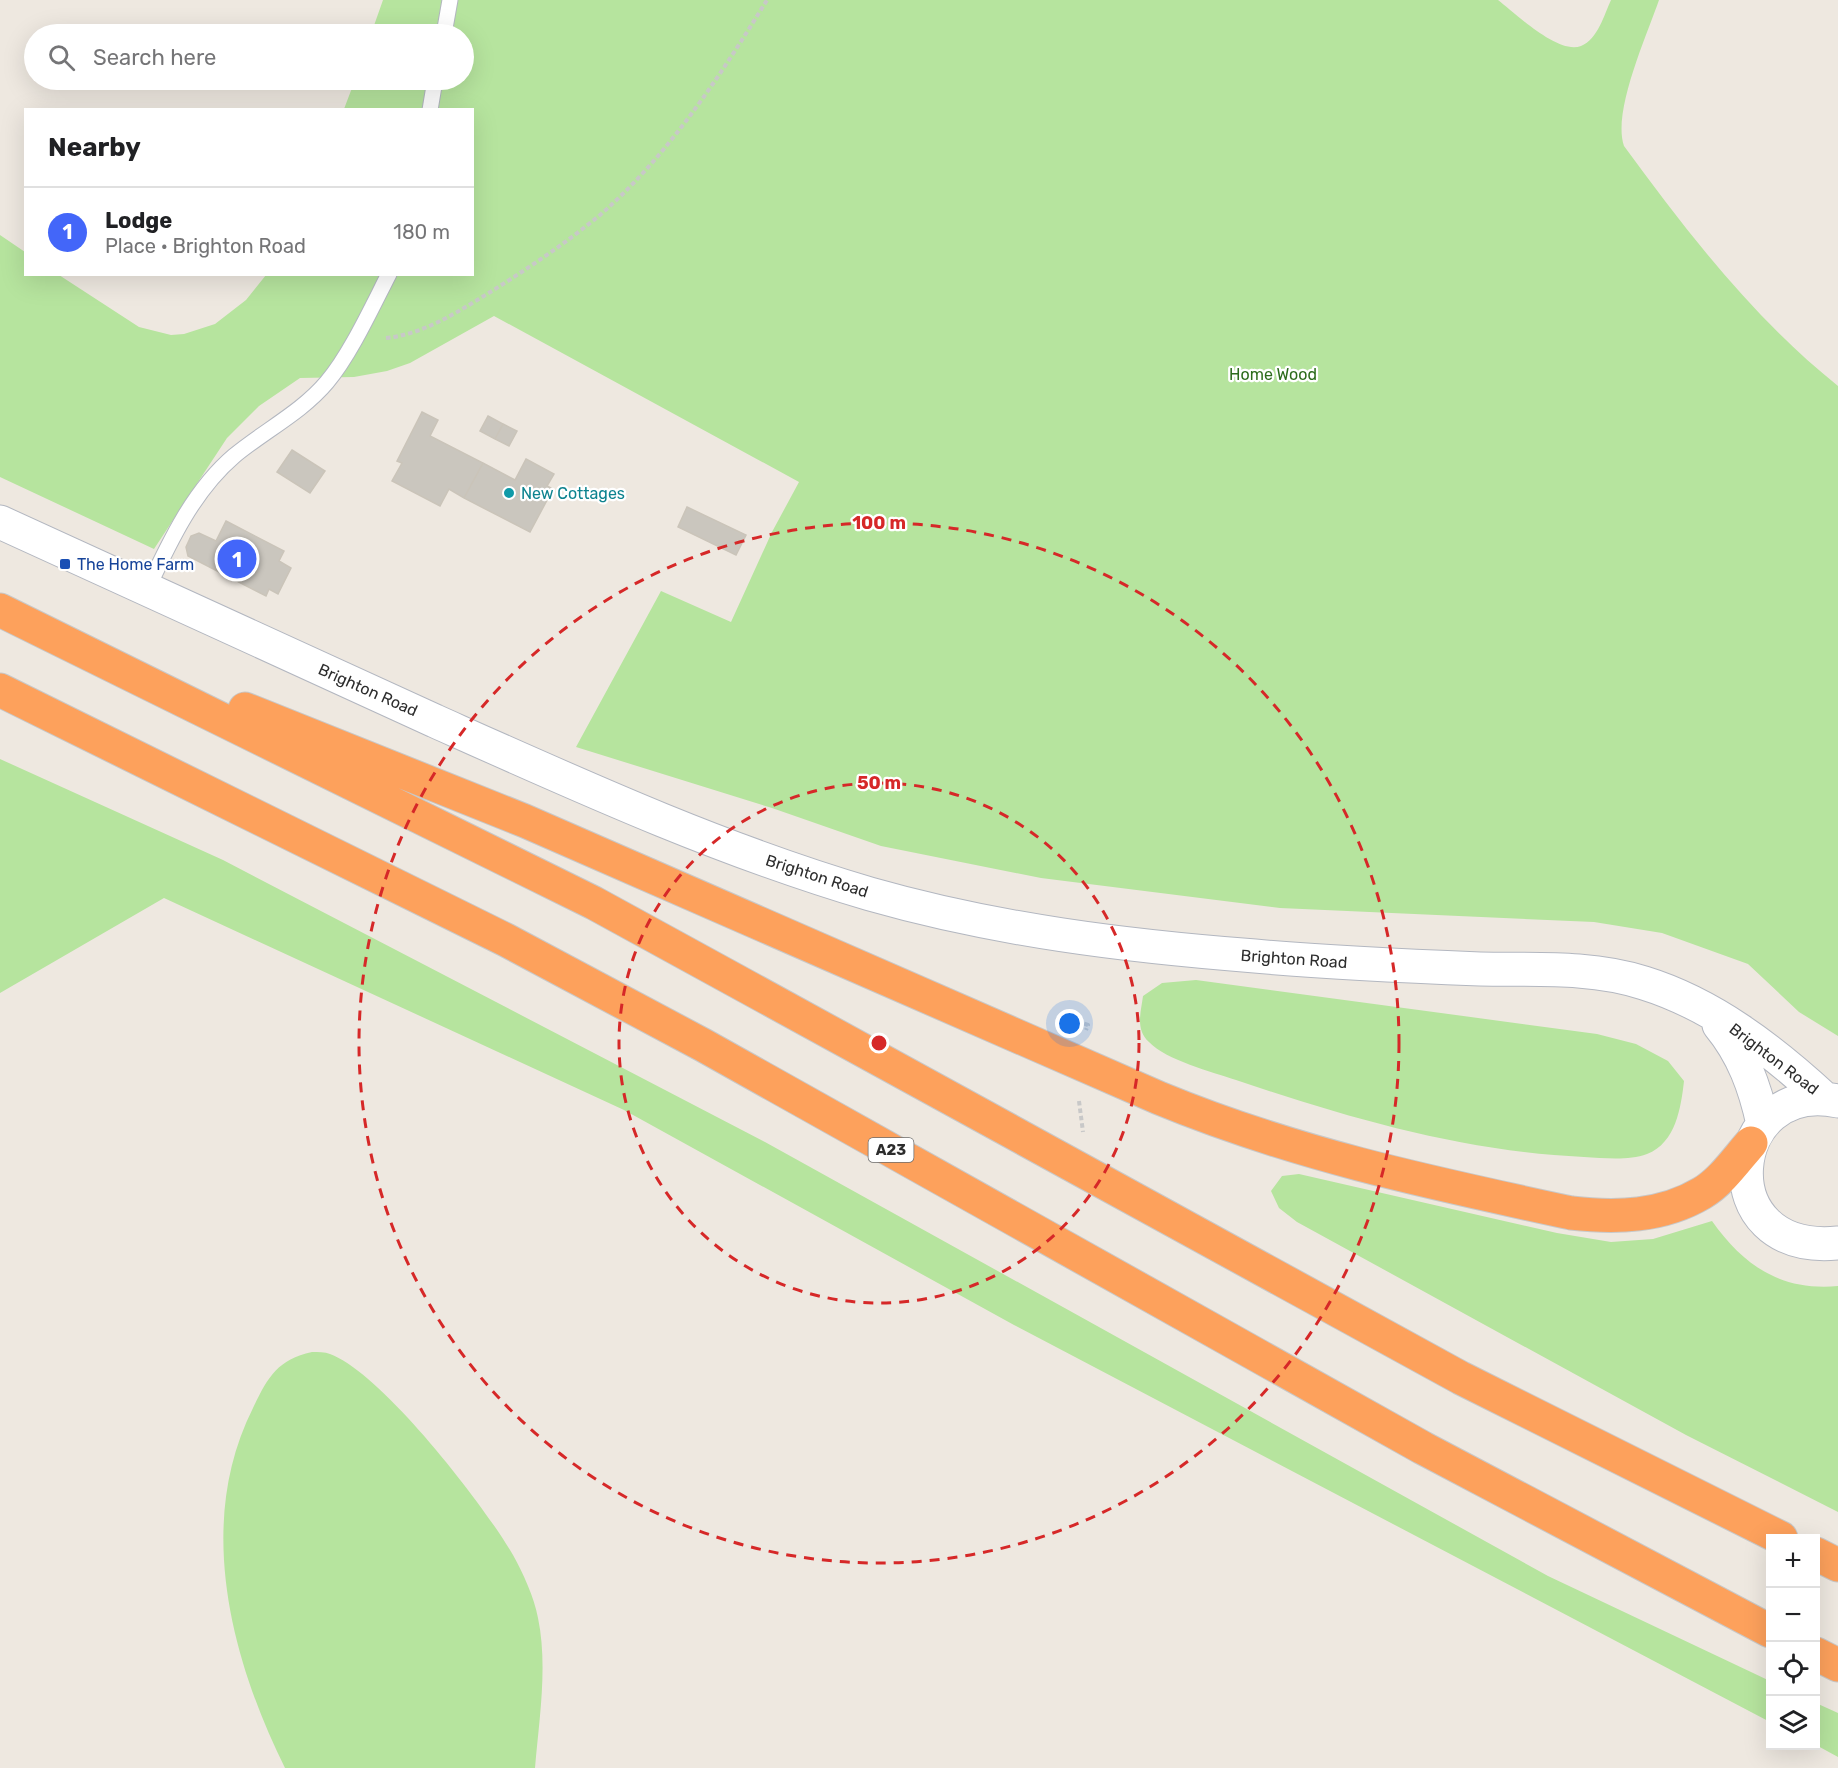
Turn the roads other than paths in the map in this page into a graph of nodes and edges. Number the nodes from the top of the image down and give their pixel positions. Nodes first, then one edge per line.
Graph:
1 (450, 0) edge
2 (446, 24) edge
3 (433, 90) edge
4 (430, 108) edge
5 (388, 276) edge
6 (0, 522) edge
7 (147, 590) junction
8 (3, 612) edge
9 (0, 690) edge
10 (1693, 1002) junction
11 (1831, 1099) edge
12 (1757, 1133) junction
13 (1838, 1243) edge
14 (1771, 1534) edge
15 (1820, 1556) edge
16 (1838, 1565) edge
17 (1766, 1629) edge
18 (1820, 1656) edge
19 (1838, 1665) edge

1 - 2 lane
3 - 4 lane
5 - 7 lane
6 - 7 street, Brighton Road
7 - 10 street, Brighton Road
8 - 12 highway
8 - 14 highway
9 - 17 highway, A23
10 - 11 street, Brighton Road
10 - 12 street, Brighton Road
11 - 12 street
12 - 13 street, Brighton Road
15 - 16 highway
18 - 19 highway

